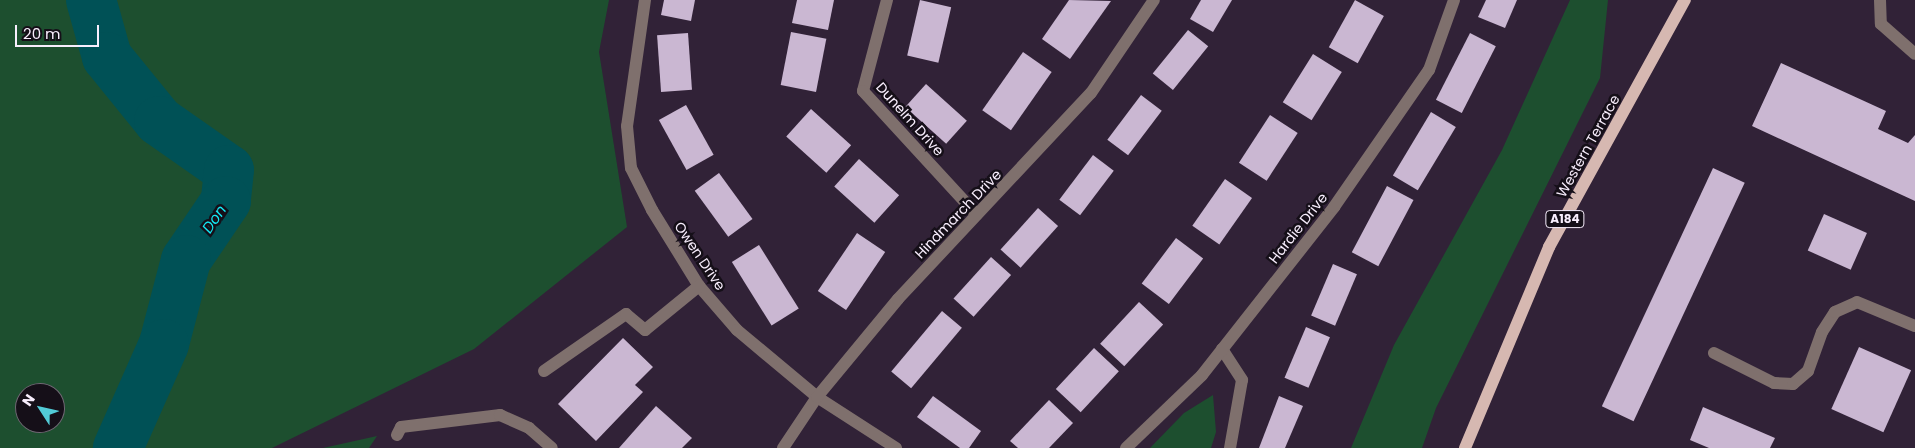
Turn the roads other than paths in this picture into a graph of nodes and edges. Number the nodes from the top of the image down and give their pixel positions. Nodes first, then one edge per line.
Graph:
1 (645, 0) edge
2 (887, 0) edge
3 (1154, 0) edge
4 (1454, 0) edge
5 (1685, 0) edge
6 (1880, 0) edge
7 (1914, 54) edge
8 (977, 215) junction
9 (699, 286) junction
10 (1915, 326) edge
11 (1222, 349) junction
12 (1714, 353) dead end
13 (544, 371) dead end
14 (817, 397) junction
15 (397, 435) dead end
16 (552, 448) edge
17 (784, 448) edge
18 (896, 448) edge
19 (1126, 448) edge
20 (1230, 448) edge
21 (1465, 448) edge

1 - 9 street, Owen Drive
2 - 8 street, Dunelm Drive
3 - 8 street, Hindmarch Drive
4 - 11 street, Hardie Drive
5 - 21 main road, Western Terrace / A184
6 - 7 street
8 - 14 street, Hindmarch Drive
9 - 13 street
9 - 14 street, Owen Drive
10 - 12 street
11 - 19 street, Hardie Drive
11 - 20 street
14 - 17 street, Hindmarch Drive
14 - 18 street, Owen Drive
15 - 16 street

